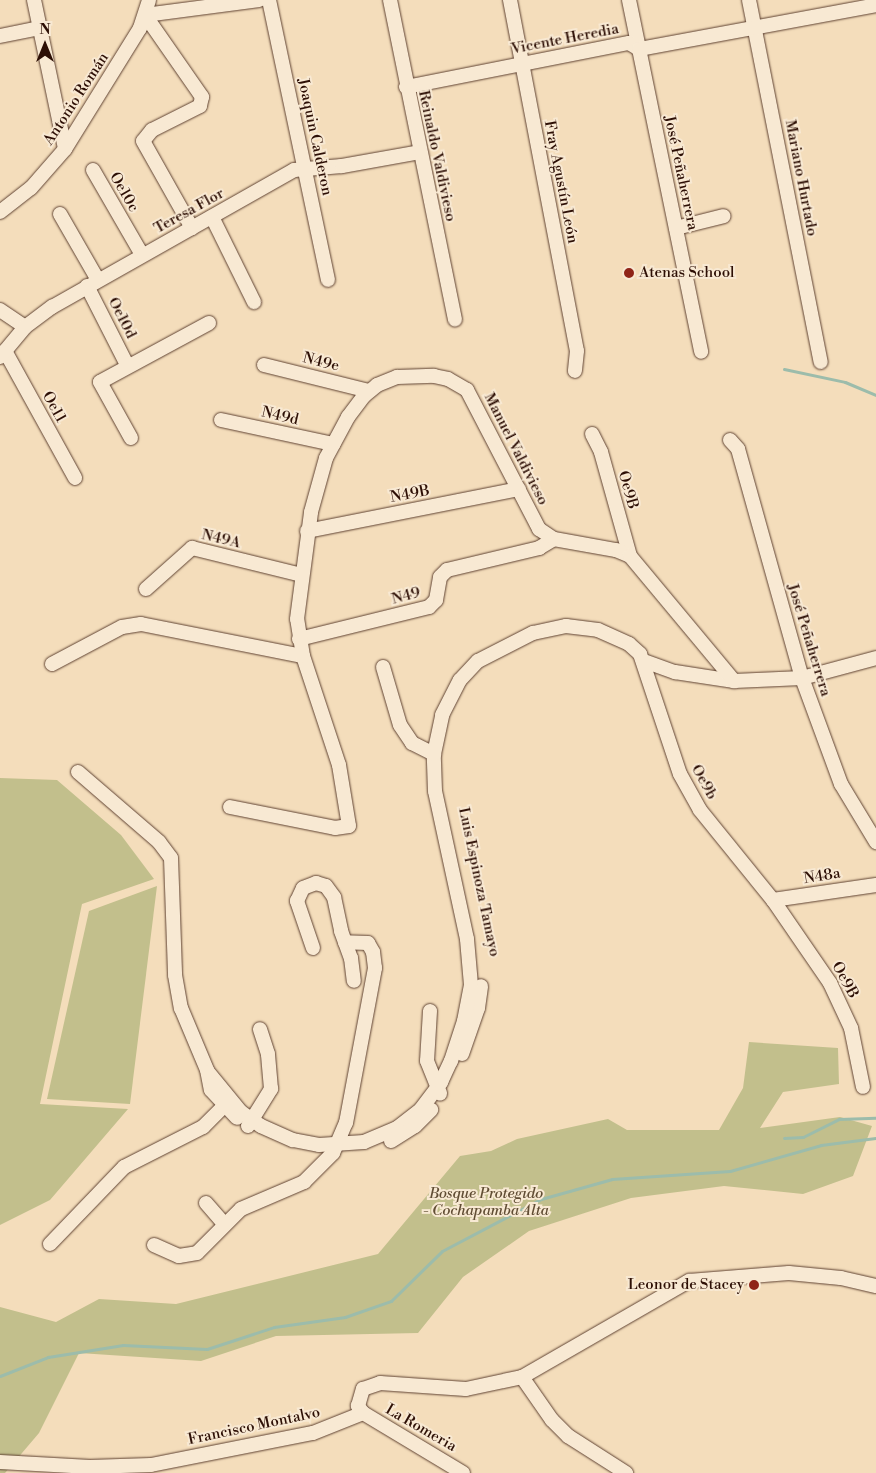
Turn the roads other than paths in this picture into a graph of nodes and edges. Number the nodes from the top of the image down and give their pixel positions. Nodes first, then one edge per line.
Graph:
1 (34, 0) edge
2 (149, 0) edge
3 (259, 0) edge
4 (269, 0) edge
5 (390, 0) edge
6 (510, 0) edge
7 (629, 0) edge
8 (749, 0) edge
9 (875, 0) edge
10 (876, 5) edge
11 (145, 15) junction
12 (755, 27) junction
13 (40, 28) junction
14 (0, 36) edge
15 (639, 49) junction
16 (522, 64) junction
17 (406, 87) junction
18 (65, 149) junction
19 (420, 152) junction
20 (305, 168) junction
21 (93, 170) dead end
22 (0, 212) edge
23 (60, 214) dead end
24 (212, 216) junction
25 (724, 216) dead end
26 (192, 228) junction
27 (676, 228) junction
28 (142, 255) junction
29 (328, 280) dead end
30 (92, 283) junction
31 (254, 302) dead end
32 (0, 310) edge
33 (455, 319) dead end
34 (209, 323) dead end
35 (24, 327) junction
36 (701, 352) dead end
37 (2, 354) edge
38 (821, 362) dead end
39 (127, 365) junction
40 (264, 365) dead end
41 (576, 370) dead end
42 (369, 391) junction
43 (221, 420) dead end
44 (592, 434) dead end
45 (130, 438) dead end
46 (730, 440) dead end
47 (332, 444) junction
48 (75, 478) dead end
49 (519, 489) junction
50 (307, 531) junction
51 (554, 539) junction
52 (630, 556) junction
53 (302, 575) junction
54 (146, 590) dead end
55 (299, 639) junction
56 (303, 656) junction
57 (484, 658) junction
58 (876, 658) edge
59 (644, 660) junction
60 (52, 664) dead end
61 (383, 668) dead end
62 (802, 678) junction
63 (734, 681) junction
64 (434, 754) junction
65 (78, 772) dead end
66 (230, 806) dead end
67 (876, 842) edge
68 (458, 882) junction
69 (876, 884) edge
70 (773, 900) junction
71 (345, 942) junction
72 (313, 948) dead end
73 (354, 981) dead end
74 (430, 1011) dead end
75 (260, 1029) dead end
76 (863, 1087) dead end
77 (438, 1093) junction
78 (227, 1103) junction
79 (250, 1124) junction
80 (336, 1149) junction
81 (206, 1203) dead end
82 (224, 1224) junction
83 (50, 1244) dead end
84 (154, 1245) dead end
85 (876, 1286) edge
86 (522, 1377) junction
87 (363, 1413) junction
88 (0, 1462) edge
89 (463, 1473) edge
90 (626, 1473) edge

1 - 13 street
2 - 11 street, Antonio Román
3 - 11 street
4 - 20 street, Joaquin Calderon
5 - 17 street, Reinaldo Valdivieso
6 - 16 street, Fray Agustín León
7 - 15 street, José Peñaherrera
8 - 12 street, Mariano Hurtado
9 - 10 street
10 - 12 street, Vicente Heredia
11 - 18 street, Antonio Román
11 - 26 street
12 - 15 street, Vicente Heredia
12 - 38 street, Mariano Hurtado
13 - 14 street
13 - 18 street
15 - 16 street, Vicente Heredia
15 - 27 street, José Peñaherrera
16 - 17 street, Vicente Heredia
16 - 41 street, Fray Agustín León
17 - 19 street, Reinaldo Valdivieso
18 - 22 street, Antonio Román
19 - 20 street, Teresa Flor
19 - 33 street, Reinaldo Valdivieso
20 - 24 street, Teresa Flor
20 - 29 street, Joaquin Calderon
21 - 28 street, Oe10c
23 - 30 street, Oe10d
24 - 26 street, Teresa Flor
24 - 31 street
25 - 27 street
26 - 28 street, Teresa Flor
27 - 36 street, José Peñaherrera
28 - 30 street, Teresa Flor
30 - 35 street, Teresa Flor
30 - 39 street, Oe10d
32 - 35 street
34 - 39 street
35 - 37 street, Teresa Flor
37 - 48 street, Oe11
39 - 45 street
40 - 42 street, N49e
42 - 47 street, Manuel Valdivieso
42 - 49 street, Manuel Valdivieso
43 - 47 street, N49d
44 - 52 street, Oe9B
46 - 62 street, José Peñaherrera
47 - 50 street, Manuel Valdivieso
49 - 50 street, N49B
49 - 51 street, Manuel Valdivieso
50 - 53 street, Manuel Valdivieso
51 - 52 street
51 - 55 street, N49
52 - 63 street
53 - 54 street, N49A
53 - 55 street, Manuel Valdivieso
55 - 56 street, Manuel Valdivieso
56 - 60 street
56 - 66 street, Manuel Valdivieso
57 - 59 street, Luis Espinoza Tamayo
57 - 64 street, Luis Espinoza Tamayo
57 - 68 street, Luis Espinoza Tamayo
58 - 62 street
59 - 63 street
59 - 70 street, Oe9b
61 - 64 street
62 - 63 street
62 - 67 street, José Peñaherrera
64 - 68 street, Luis Espinoza Tamayo
65 - 78 street, Luis Espinoza Tamayo
68 - 77 street, Luis Espinoza Tamayo
69 - 70 street, N48a
70 - 76 street, Oe9B
71 - 72 street
71 - 73 street
71 - 80 street
74 - 77 street
75 - 79 street
77 - 80 street, Luis Espinoza Tamayo
78 - 79 street, Luis Espinoza Tamayo
78 - 83 street
79 - 80 street, Luis Espinoza Tamayo
80 - 82 street
81 - 82 street
82 - 84 street
85 - 86 street
86 - 87 street
86 - 90 street
87 - 88 street, Francisco Montalvo
87 - 89 street, La Romeria

